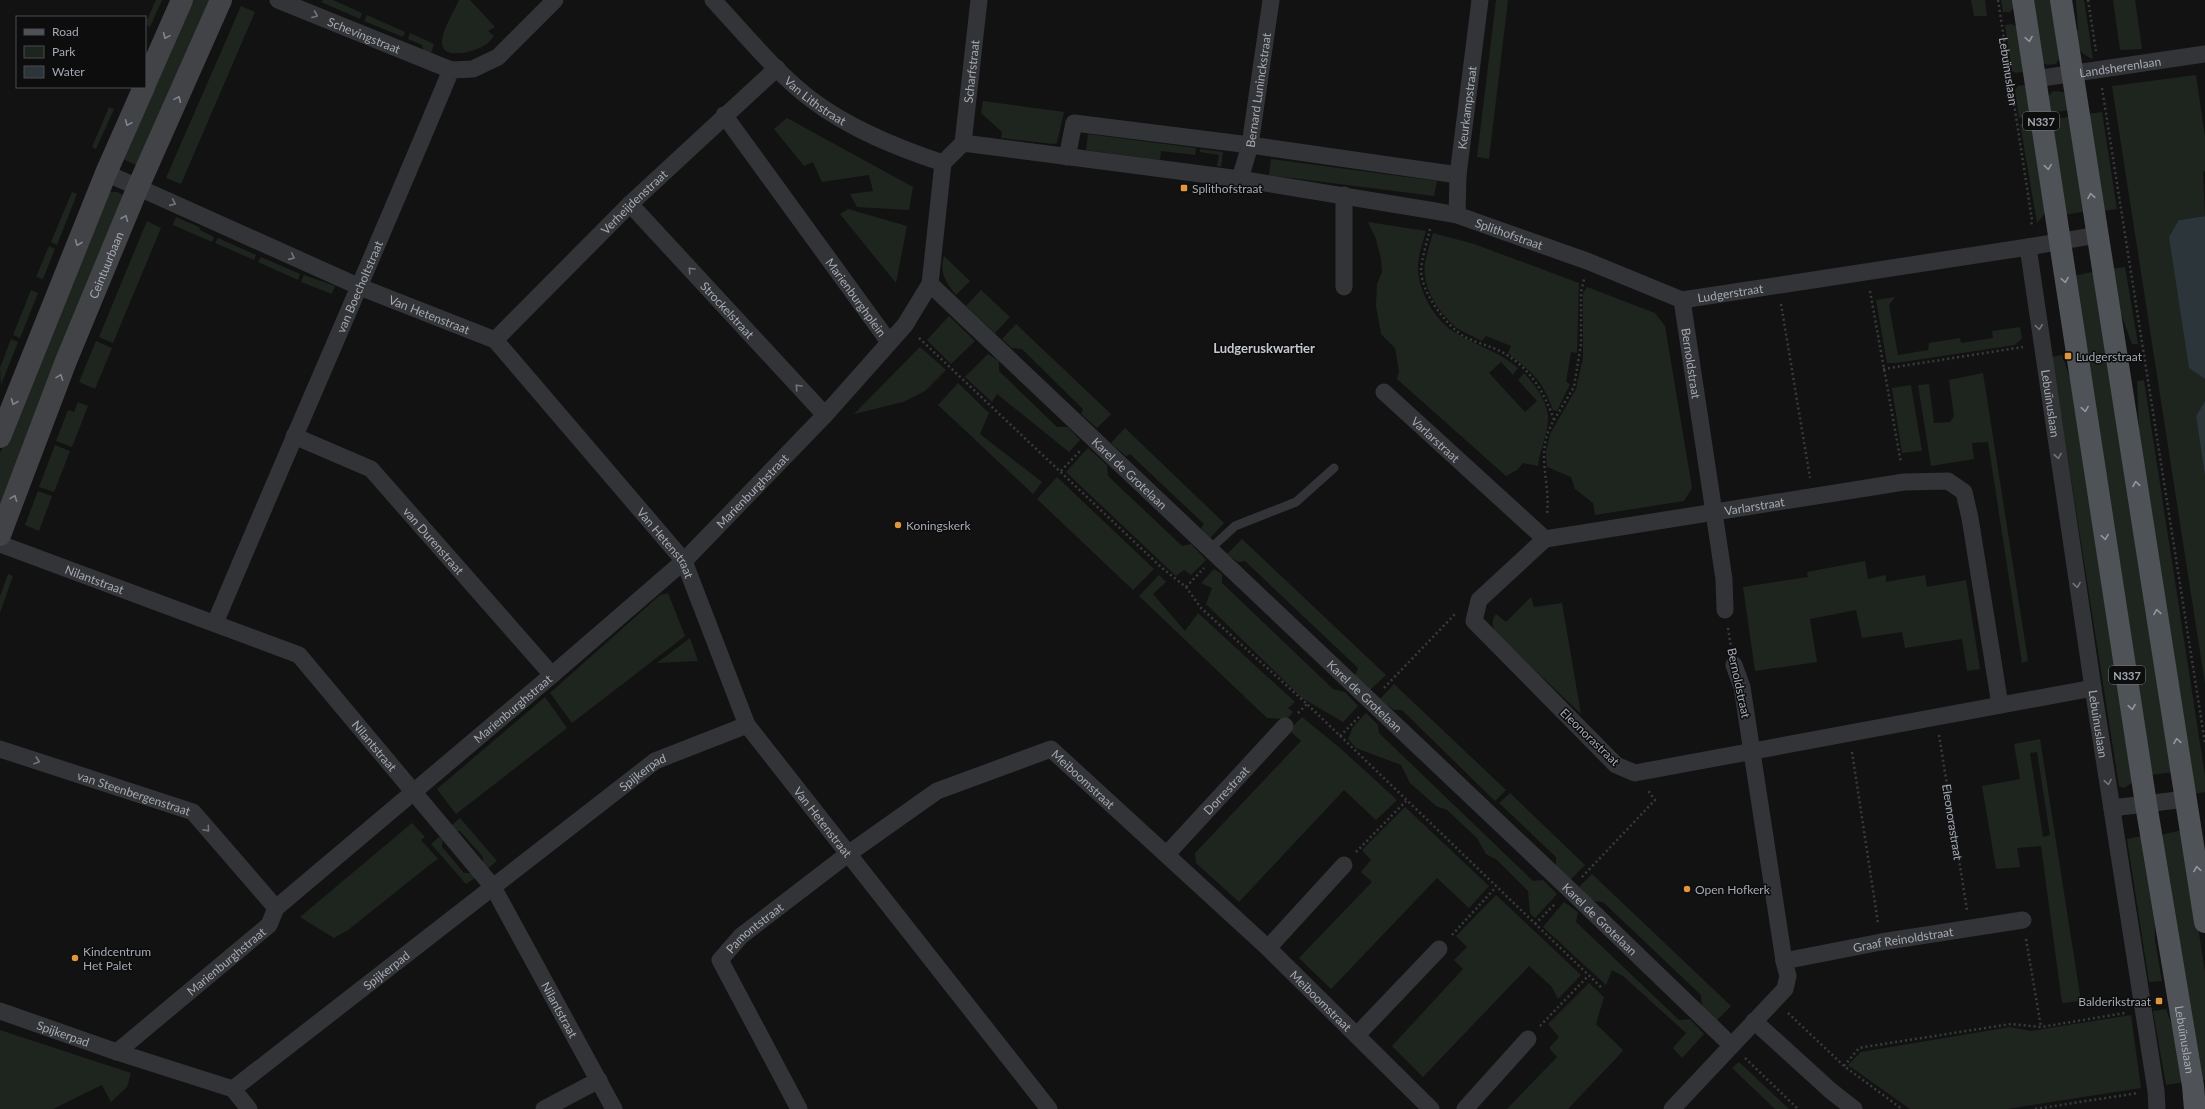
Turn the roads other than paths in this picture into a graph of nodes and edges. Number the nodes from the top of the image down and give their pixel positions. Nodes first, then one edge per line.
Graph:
1 (182, 0) edge
2 (222, 0) edge
3 (278, 0) edge
4 (555, 0) edge
5 (713, 0) edge
6 (979, 0) edge
7 (1271, 0) edge
8 (1480, 0) edge
9 (2023, 0) edge
10 (2061, 0) edge
11 (2205, 54) edge
12 (777, 68) junction
13 (451, 70) junction
14 (2072, 74) junction
15 (2035, 79) junction
16 (146, 82) edge
17 (144, 88) edge
18 (724, 115) junction
19 (963, 143) junction
20 (1250, 145) junction
21 (1067, 157) junction
22 (944, 163) junction
23 (106, 174) junction
24 (1458, 175) junction
25 (1240, 179) junction
26 (138, 187) junction
27 (1344, 194) junction
28 (630, 204) junction
29 (1456, 215) junction
30 (2097, 234) junction
31 (2059, 242) junction
32 (2028, 247) junction
33 (930, 284) junction
34 (360, 287) junction
35 (1344, 287) dead end
36 (1682, 300) junction
37 (494, 340) junction
38 (890, 342) junction
39 (1384, 392) dead end
40 (825, 415) junction
41 (294, 436) junction
42 (0, 437) edge
43 (1334, 468) dead end
44 (1714, 513) junction
45 (0, 535) edge
46 (1541, 535) junction
47 (0, 544) edge
48 (1209, 550) junction
49 (684, 561) junction
50 (1725, 610) road end
51 (215, 623) junction
52 (1734, 665) road end
53 (552, 675) junction
54 (2093, 688) junction
55 (2000, 705) junction
56 (747, 725) junction
57 (1285, 726) dead end
58 (0, 749) edge
59 (1752, 751) junction
60 (413, 792) junction
61 (2186, 799) junction
62 (2146, 804) junction
63 (2112, 808) junction
64 (848, 854) junction
65 (1167, 854) junction
66 (1344, 864) road end
67 (493, 887) junction
68 (276, 908) junction
69 (2023, 920) road end
70 (2205, 922) edge
71 (1268, 948) junction
72 (1439, 949) road end
73 (1784, 961) junction
74 (0, 1011) edge
75 (1754, 1021) junction
76 (1357, 1036) junction
77 (1528, 1039) road end
78 (1731, 1045) junction
79 (117, 1052) junction
80 (598, 1080) junction
81 (233, 1089) junction
82 (249, 1109) edge
83 (544, 1109) edge
84 (614, 1109) edge
85 (799, 1109) edge
86 (1049, 1109) edge
87 (1431, 1109) edge
88 (1465, 1109) edge
89 (1672, 1109) edge
90 (1854, 1109) edge
91 (2157, 1109) edge
92 (2195, 1109) edge

1 -> 16 street
26 -> 2 street, Ceintuurbaan
3 -> 13 street, Schevingstraat
4 - 13 street
5 - 12 street, Van Lithstraat
6 - 19 street, Scharfstraat
7 - 20 street, Bernard Luninckstraat
8 - 24 street, Keurkampstraat
9 -> 15 main road, Lebuïnuslaan / N337
10 - 14 main road
11 - 14 street, Landsherenlaan
12 - 18 street, Verheijdenstraat
12 - 22 street, Van Lithstraat
13 - 34 street, van Boecholtstraat
14 - 15 street, Landsherenlaan
30 -> 14 main road
15 -> 31 main road, Lebuïnuslaan / N337
17 -> 23 street
18 - 28 street, Verheijdenstraat
18 - 38 street, Marienburghplein
19 - 21 street, Splithofstraat
19 - 22 street
20 - 21 street
20 - 24 street
20 - 25 street, Bernard Luninckstraat
21 - 25 street, Splithofstraat
22 - 33 street, Marienburghplein
23 - 26 street, Van Hetenstraat
23 -> 42 street
24 - 29 street, Keurkampstraat
25 - 27 street, Splithofstraat
26 -> 34 street, Van Hetenstraat
45 -> 26 street, Ceintuurbaan
27 - 29 street, Splithofstraat
27 - 35 street
28 - 37 street, Verheijdenstraat
40 -> 28 street, Strockelstraat
29 - 36 street, Splithofstraat
30 - 31 street, Ludgerstraat
61 -> 30 main road
31 - 32 street, Ludgerstraat
31 -> 62 main road, Lebuïnuslaan / N337
32 - 36 street, Ludgerstraat
32 -> 54 street, Lebuïnuslaan
33 - 38 street, Marienburghplein
33 - 48 street, Karel de Grotelaan
34 - 37 street, Van Hetenstraat
34 - 41 street, van Boecholtstraat
36 - 44 street, Bernoldstraat
37 - 49 street, Van Hetenstraat
38 - 40 street, Marienburghstraat
39 - 46 street, Varlarstraat
40 - 49 street, Marienburghstraat
41 - 51 street, van Boecholtstraat
41 - 53 street, van Durenstraat
43 - 48 lane
44 - 46 street, Varlarstraat
44 - 50 street, Bernoldstraat
44 - 55 street, Varlarstraat
46 - 59 street, Eleonorastraat
47 - 51 street, Nilantstraat
48 - 78 street, Karel de Grotelaan
49 - 53 street, Marienburghstraat
49 - 56 street, Van Hetenstraat
51 - 60 street, Nilantstraat
52 - 59 street, Bernoldstraat
53 - 60 street, Marienburghstraat
54 - 55 street
54 -> 63 street, Lebuïnuslaan
55 - 59 street
56 - 64 street, Van Hetenstraat
56 - 67 street, Spijkerpad
57 - 65 street, Dorrestraat
58 -> 68 street, van Steenbergenstraat
59 - 73 street, Bernoldstraat
60 - 67 street, Nilantstraat
60 - 68 street, Marienburghstraat
61 - 62 street
70 -> 61 main road
62 - 63 street
62 - 92 main road, Lebuïnuslaan / N337
63 - 91 street, Lebuïnuslaan
64 - 65 street, Meiboomstraat
64 - 85 street, Pamontstraat
64 - 86 street, Van Hetenstraat
65 - 71 street, Meiboomstraat
66 - 71 street
67 - 80 street, Nilantstraat
67 - 81 street, Spijkerpad
68 - 79 street, Marienburghstraat
69 - 73 street, Graaf Reinoldstraat
71 - 76 street, Meiboomstraat
72 - 76 street, Meiboomstraat
73 - 75 street, Bernoldstraat
74 - 79 street, Spijkerpad
75 - 78 street, Bernoldstraat
75 - 90 street
76 - 87 street, Meiboomstraat
77 - 88 street
78 - 89 street, Bernoldstraat
79 - 81 street, Spijkerpad
80 - 83 street
80 - 84 street, Nilantstraat
81 - 82 street

